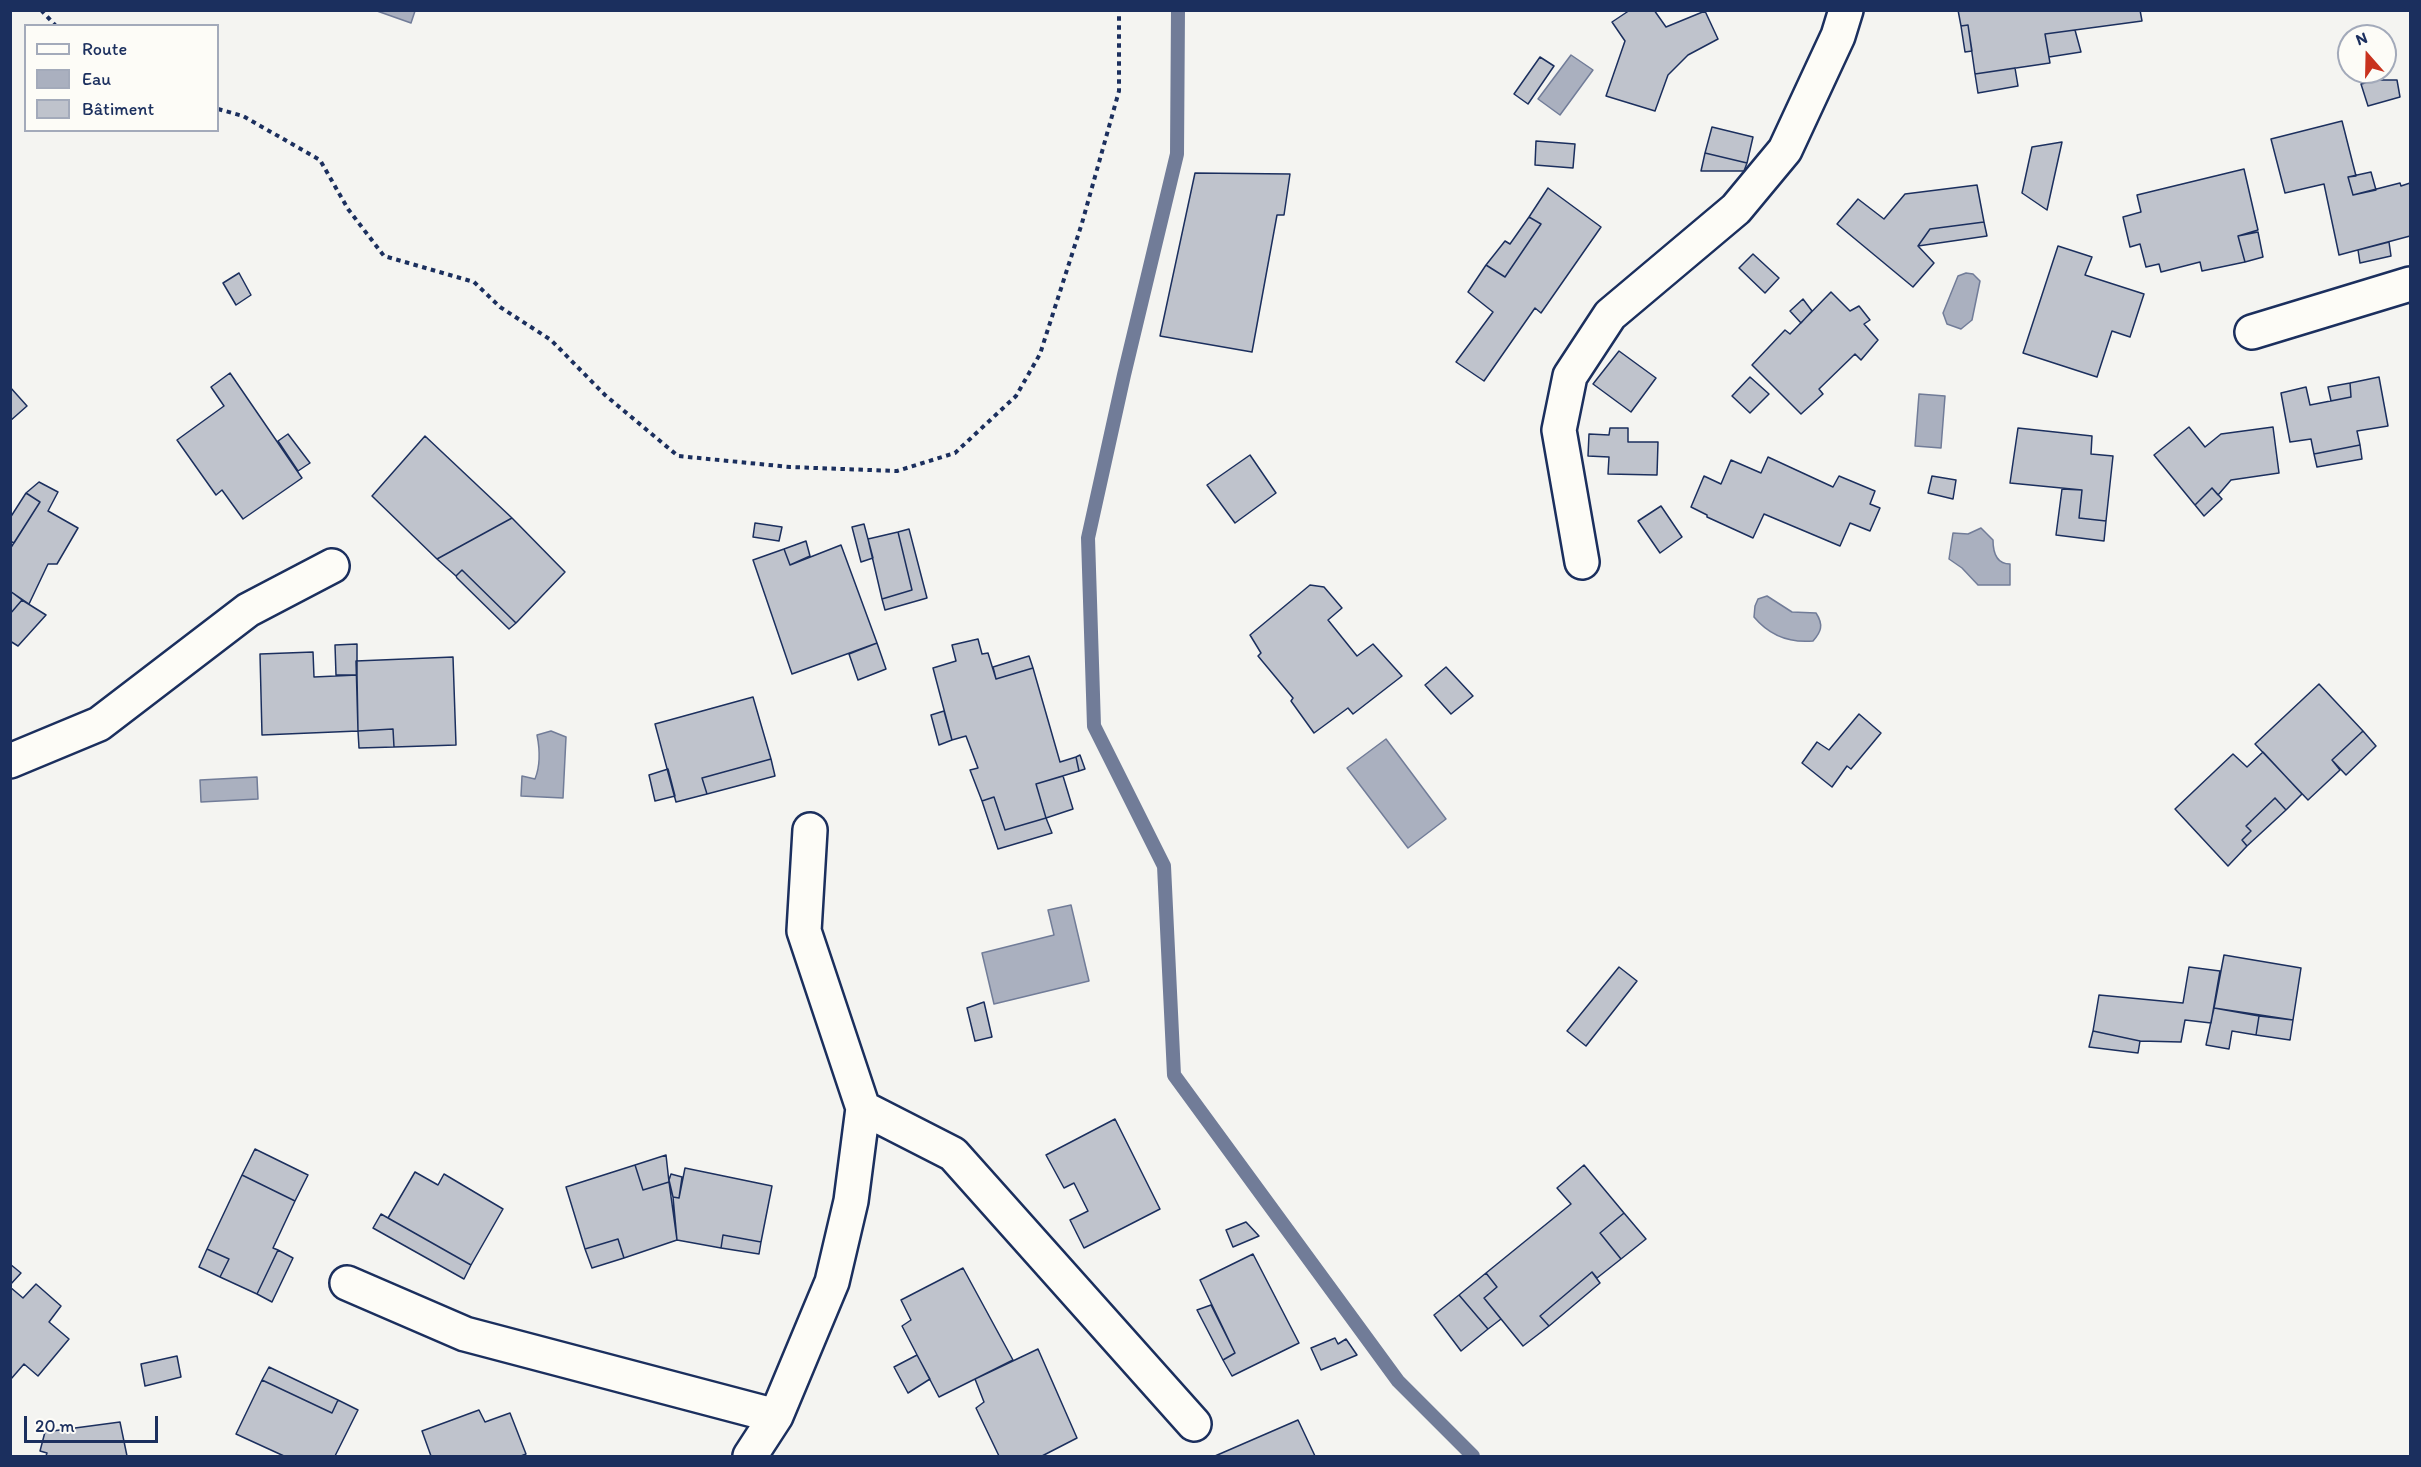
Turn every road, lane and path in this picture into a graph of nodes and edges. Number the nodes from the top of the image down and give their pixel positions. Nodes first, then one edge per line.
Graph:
1 (41, 10) edge
2 (1119, 10) edge
3 (1846, 10) edge
4 (54, 24) edge
5 (219, 109) edge
6 (2410, 284) edge
7 (2252, 332) dead end
8 (1582, 562) dead end
9 (332, 566) dead end
10 (10, 761) edge
11 (810, 830) dead end
12 (863, 1108) junction
13 (347, 1283) dead end
14 (776, 1416) junction
15 (1194, 1424) dead end
16 (750, 1456) edge

1 - 4 path
2 - 5 path
3 - 8 street
6 - 7 street
9 - 10 street
11 - 12 street
12 - 14 street
12 - 15 street
13 - 14 street
14 - 16 street

